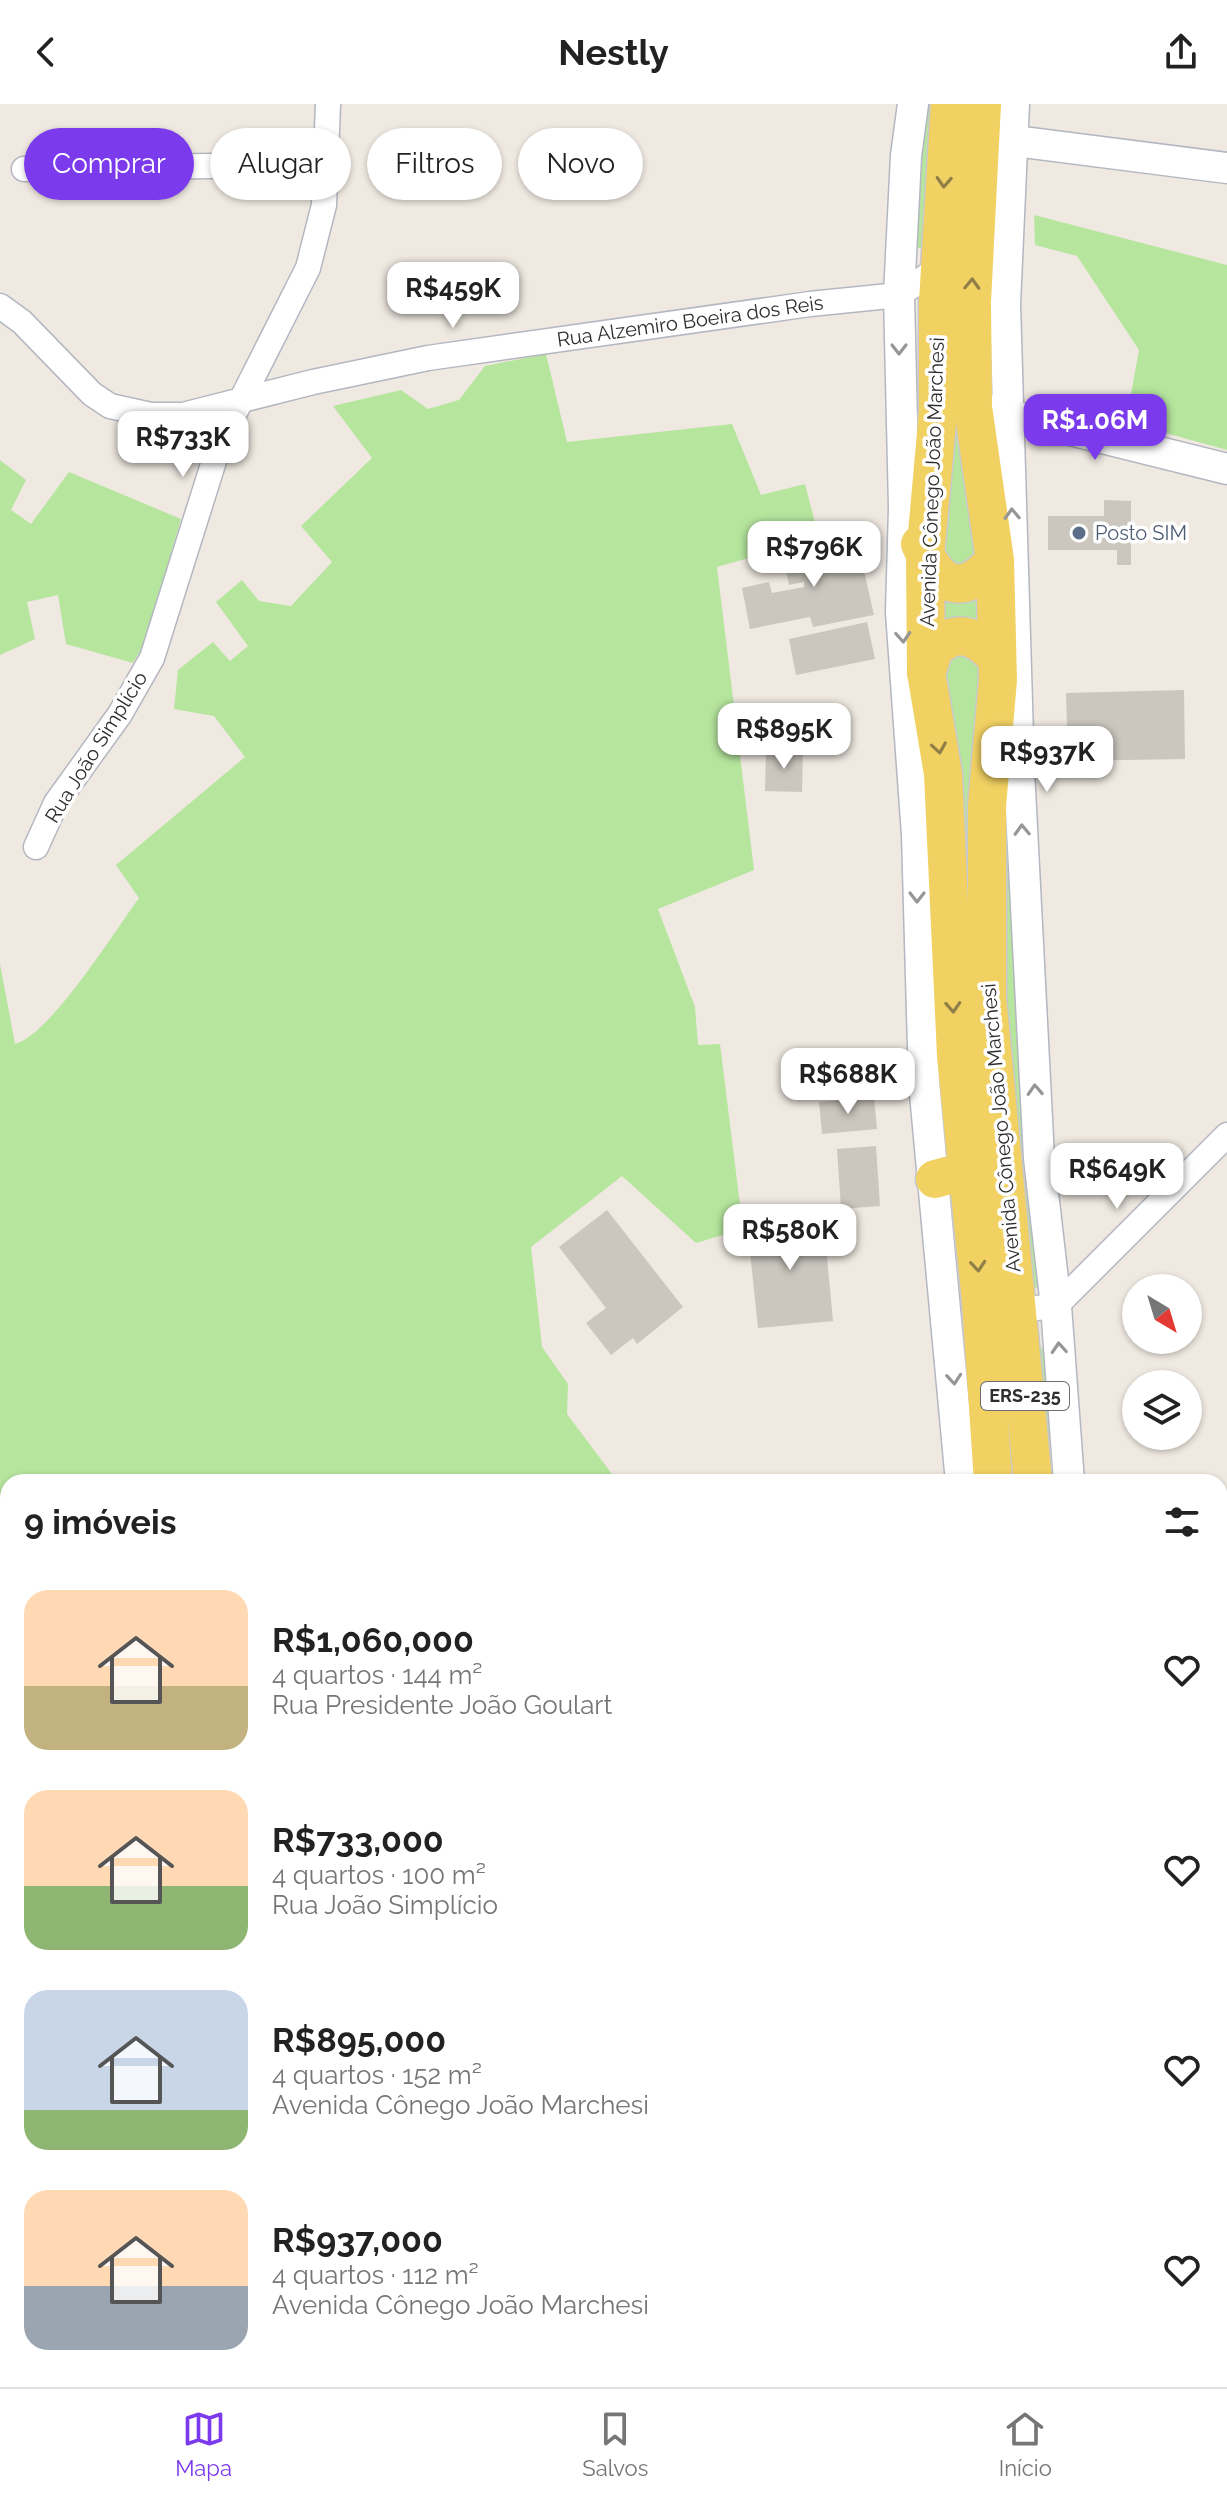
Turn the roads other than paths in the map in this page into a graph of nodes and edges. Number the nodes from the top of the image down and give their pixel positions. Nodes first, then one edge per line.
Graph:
1 (328, 104) edge
2 (913, 104) edge
3 (950, 104) edge
4 (1014, 104) edge
5 (990, 127) edge
6 (327, 128) edge
7 (1227, 168) edge
8 (324, 200) edge
9 (940, 267) junction
10 (899, 295) junction
11 (0, 306) edge
12 (243, 401) junction
13 (991, 410) junction
14 (1227, 469) edge
15 (904, 508) junction
16 (925, 556) junction
17 (995, 560) junction
18 (996, 657) junction
19 (926, 672) junction
20 (911, 733) junction
21 (36, 847) dead end
22 (1227, 1135) edge
23 (952, 1175) junction
24 (1056, 1306) junction
25 (1017, 1310) junction
26 (961, 1474) edge
27 (992, 1474) edge
28 (1032, 1474) edge
29 (1068, 1474) edge

1 - 6 street, Rua João Simplício
2 - 10 street, Avenida Cônego João Marchesi
3 -> 9 main road, Avenida Cônego João Marchesi / ERS-235
4 - 5 street, Avenida Cônego João Marchesi
5 - 7 street
13 -> 5 main road, Avenida Cônego João Marchesi / ERS-235
8 - 12 street, Rua João Simplício
9 - 10 street, Rua Alzemiro Boeira dos Reis
9 - 16 main road, Avenida Cônego João Marchesi / ERS-235
10 - 12 street, Rua Alzemiro Boeira dos Reis
10 -> 15 street, Avenida Cônego João Marchesi
11 - 12 street, Rua Alzemiro Boeira dos Reis
12 - 21 street, Rua João Simplício
13 - 14 street
13 - 17 main road, Avenida Cônego João Marchesi / ERS-235
24 -> 13 street, Avenida Cônego João Marchesi
15 - 16 main road
15 -> 20 street, Avenida Cônego João Marchesi
16 - 17 main road
16 - 19 main road, Avenida Cônego João Marchesi / ERS-235
17 - 18 main road, Avenida Cônego João Marchesi / ERS-235
18 - 19 main road
18 - 25 main road, Avenida Cônego João Marchesi / ERS-235
19 - 20 main road
19 -> 23 main road, Avenida Cônego João Marchesi / ERS-235
20 -> 23 street, Avenida Cônego João Marchesi
22 - 24 street
23 -> 26 street, Avenida Cônego João Marchesi
23 -> 27 main road, Avenida Cônego João Marchesi / ERS-235
24 - 25 street
29 -> 24 street, Avenida Cônego João Marchesi
25 - 28 main road, Avenida Cônego João Marchesi / ERS-235

